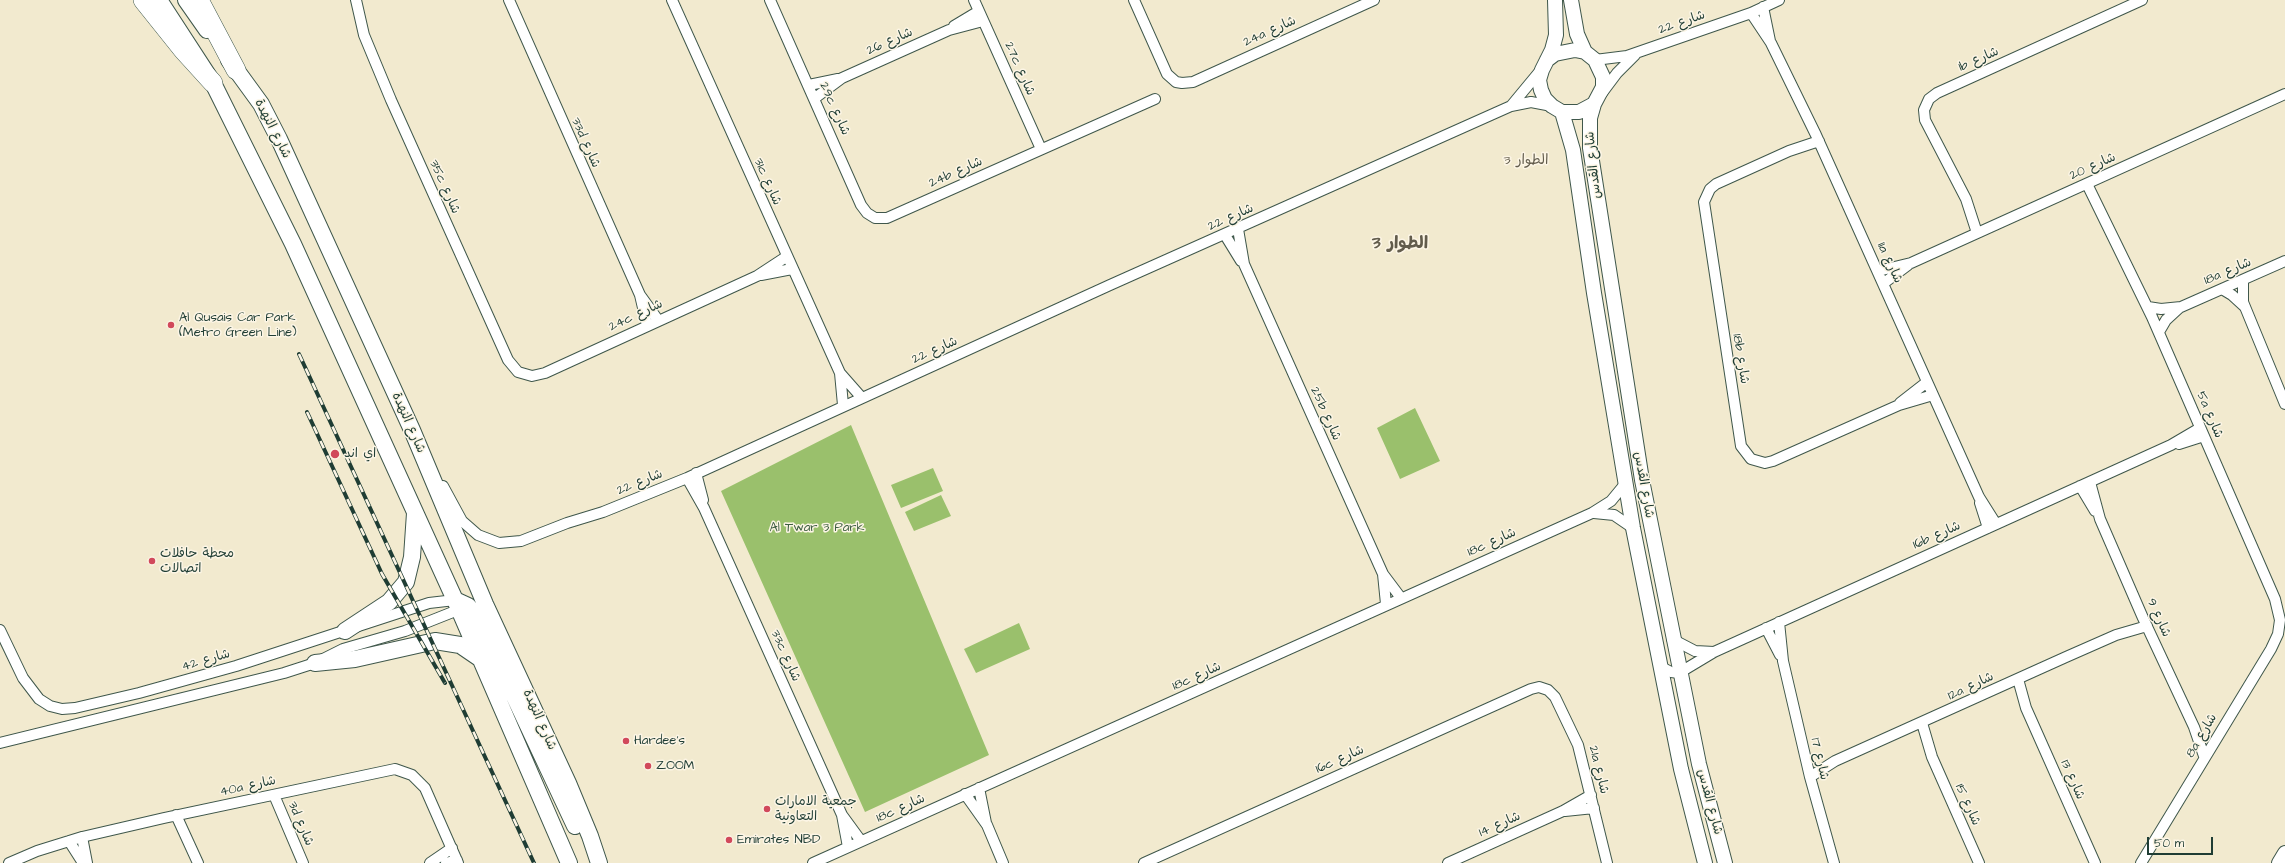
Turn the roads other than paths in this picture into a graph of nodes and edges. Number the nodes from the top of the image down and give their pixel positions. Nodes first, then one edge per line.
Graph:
1 (143, 0) edge
2 (159, 0) edge
3 (186, 0) edge
4 (199, 0) edge
5 (356, 0) edge
6 (509, 0) edge
7 (673, 0) edge
8 (770, 0) edge
9 (974, 0) edge
10 (1134, 0) edge
11 (1374, 0) edge
12 (1555, 0) edge
13 (1571, 0) edge
14 (1780, 0) edge
15 (2142, 0) edge
16 (1763, 7) junction
17 (979, 11) junction
18 (1751, 13) junction
19 (983, 21) junction
20 (949, 30) junction
21 (1770, 43) junction
22 (1638, 53) junction
23 (1590, 56) junction
24 (1544, 65) junction
25 (236, 70) junction
26 (842, 78) junction
27 (213, 83) junction
28 (809, 85) junction
29 (2285, 94) edge
30 (815, 98) junction
31 (1155, 99) dead end
32 (1597, 100) junction
33 (1511, 106) junction
34 (1557, 109) junction
35 (1818, 138) junction
36 (1041, 149) junction
37 (2090, 182) junction
38 (882, 219) joint
39 (1238, 229) junction
40 (1980, 232) junction
41 (1225, 235) junction
42 (786, 257) junction
43 (2285, 262) edge
44 (1911, 263) junction
45 (1244, 264) junction
46 (792, 270) junction
47 (1878, 271) junction
48 (757, 276) junction
49 (2243, 280) junction
50 (1884, 283) junction
51 (2222, 289) junction
52 (640, 295) junction
53 (2148, 307) junction
54 (2181, 307) junction
55 (2245, 308) junction
56 (658, 320) junction
57 (647, 325) junction
58 (2159, 332) junction
59 (840, 373) junction
60 (525, 376) joint
61 (1927, 382) junction
62 (1933, 394) junction
63 (862, 398) junction
64 (2285, 404) edge
65 (843, 405) junction
66 (1898, 405) junction
67 (412, 430) junction
68 (2202, 432) junction
69 (691, 476) junction
70 (2090, 482) junction
71 (1625, 484) junction
72 (2080, 486) junction
73 (415, 511) junction
74 (1592, 513) junction
75 (2100, 519) junction
76 (1992, 526) junction
77 (1633, 528) junction
78 (1383, 574) junction
79 (1401, 598) junction
80 (484, 600) junction
81 (1386, 604) junction
82 (461, 605) junction
83 (2283, 621) edge
84 (1779, 622) junction
85 (2145, 622) junction
86 (1766, 628) junction
87 (0, 630) edge
88 (345, 631) junction
89 (2281, 634) edge
90 (1672, 639) junction
91 (1714, 652) junction
92 (482, 661) junction
93 (1783, 661) junction
94 (315, 663) junction
95 (1659, 666) junction
96 (1679, 673) junction
97 (2013, 681) junction
98 (1548, 690) joint
99 (1917, 725) junction
100 (2194, 728) junction
101 (0, 743) edge
102 (2212, 744) junction
103 (2204, 756) junction
104 (1809, 772) junction
105 (979, 788) junction
106 (966, 794) junction
107 (1590, 794) junction
108 (274, 795) junction
109 (1594, 808) junction
110 (1563, 811) junction
111 (176, 815) junction
112 (842, 815) junction
113 (987, 825) junction
114 (82, 837) junction
115 (69, 841) junction
116 (861, 841) junction
117 (848, 847) junction
118 (452, 848) junction
119 (2285, 853) edge
120 (458, 862) edge
121 (598, 862) edge
122 (9, 863) edge
123 (83, 863) edge
124 (87, 863) edge
125 (198, 863) edge
126 (303, 863) edge
127 (430, 863) edge
128 (446, 863) edge
129 (569, 863) edge
130 (813, 863) edge
131 (1003, 863) edge
132 (1144, 863) edge
133 (1448, 863) edge
134 (1607, 863) edge
135 (1705, 863) edge
136 (1725, 863) edge
137 (1834, 863) edge
138 (1979, 863) edge
139 (2095, 863) edge
140 (2141, 863) edge
141 (2279, 863) edge

1 - 27 highway
2 - 27 main road
3 - 25 main road, شارع النهدة
4 - 25 highway
5 - 60 street, 35c شارع
6 - 52 street, 33d شارع
7 - 42 street, 31c شارع
8 - 28 street, 29c شارع
9 - 17 street, 27c شارع
10 - 11 street, 24a شارع
12 - 24 main road
13 - 23 main road
14 - 16 street, شارع 22
15 - 40 street, 1b شارع
16 - 18 street, شارع 22
16 - 21 street, 11a شارع
17 - 19 street, 27c شارع
17 - 20 street, شارع 26
18 - 21 street, 11a شارع
18 - 22 street, شارع 22
19 - 20 street, شارع 26
19 - 36 street, 27c شارع
20 - 26 street, شارع 26
21 - 35 street, 11a شارع
22 - 23 street, شارع 22
22 - 32 street, شارع 22
23 - 24 main road
23 - 32 main road
24 - 33 street, شارع 22
24 - 34 main road
25 - 67 main road, شارع النهدة
26 - 28 street, شارع 26
26 - 30 street, شارع 26
27 - 73 main road
28 - 30 street, 29c شارع
29 - 37 street, شارع 20
30 - 38 street, 29c شارع
31 - 36 street, 24b شارع
32 - 34 main road
32 - 90 main road, شارع القدس
33 - 34 street, شارع 22
33 - 39 street, شارع 22
34 - 71 main road, شارع القدس
35 - 47 street, 11a شارع
35 - 66 street, 18b شارع
36 - 38 street, 24b شارع
37 - 40 street, شارع 20
37 - 53 street, 5a شارع
39 - 41 street, شارع 22
39 - 45 street, 25b شارع
40 - 44 street, شارع 20
41 - 45 street, 25b شارع
41 - 63 street, شارع 22
42 - 46 street, 31c شارع
42 - 48 street, 24c شارع
43 - 49 street, 18a شارع
44 - 47 street, شارع 20
44 - 50 street, شارع 20
45 - 78 street, 25b شارع
46 - 48 street, 24c شارع
46 - 59 street, 31c شارع
47 - 50 street, 11a شارع
48 - 56 street, 24c شارع
49 - 51 street, 18a شارع
49 - 55 street
50 - 61 street, 11a شارع
51 - 54 street, 18a شارع
51 - 55 street
52 - 56 street, 33d شارع
52 - 57 street, 33d شارع
53 - 54 street, 18a شارع
53 - 58 street, 5a شارع
54 - 58 street, 18a شارع
55 - 64 street
56 - 57 street, 24c شارع
57 - 60 street, 24c شارع
58 - 68 street, 5a شارع
59 - 63 street, 31c شارع
59 - 65 street, 31c شارع
61 - 62 street, 11a شارع
61 - 66 street, 18b شارع
62 - 66 street, 18b شارع
62 - 76 street, 11a شارع
63 - 65 street, شارع 22
65 - 69 street, شارع 22
67 - 69 street, شارع 22
67 - 80 main road, شارع النهدة
68 - 70 street, 16b شارع
68 - 83 street, 5a شارع
69 - 112 street, 33c شارع
70 - 72 street, 16b شارع
70 - 75 street, شارع 9
71 - 74 street, 18c شارع
71 - 77 main road, شارع القدس
72 - 75 street, شارع 9
72 - 76 street, 16b شارع
73 - 82 main road
73 - 88 main road
74 - 77 street, 18c شارع
74 - 79 street, 18c شارع
75 - 85 street, شارع 9
76 - 84 street, 16b شارع
77 - 95 main road, شارع القدس
78 - 79 street, 25b شارع
78 - 81 street, 25b شارع
79 - 81 street, 18c شارع
80 - 82 street, شارع 42
80 - 121 main road, شارع النهدة
81 - 105 street, 18c شارع
82 - 88 street, شارع 42
82 - 92 main road
82 - 94 street, شارع 42
82 - 121 main road
83 - 89 street, 8a شارع
84 - 86 street, 16b شارع
84 - 93 street, شارع 17
85 - 97 street, 12a شارع
85 - 100 street, شارع 9
86 - 91 street, 16b شارع
86 - 93 street, شارع 17
87 - 88 street, شارع 42
89 - 102 street, 8a شارع
90 - 91 street, 16b شارع
90 - 96 main road, شارع القدس
91 - 96 street, 16b شارع
92 - 94 main road
92 - 129 main road
93 - 104 street, شارع 17
94 - 101 street, شارع 42
95 - 96 street
95 - 135 main road, شارع القدس
96 - 136 main road, شارع القدس
97 - 99 street, 12a شارع
97 - 139 street, شارع 13
98 - 107 street, 21a شارع
98 - 132 street, 16c شارع
99 - 104 street, 12a شارع
99 - 138 street, شارع 15
100 - 102 street, شارع 9
100 - 103 street, شارع 9
102 - 103 street, 8a شارع
103 - 140 street, 8a شارع
104 - 137 street, شارع 17
105 - 106 street, 18c شارع
105 - 113 street
106 - 113 street
106 - 116 street, 18c شارع
107 - 109 street, 21a شارع
107 - 110 street, شارع 14
108 - 111 street, 40a شارع
108 - 118 street, 40a شارع
108 - 126 street, 3d شارع
109 - 110 street, شارع 14
109 - 134 street, 21a شارع
110 - 133 street, شارع 14
111 - 114 street, 40a شارع
111 - 125 street
112 - 116 street, 33c شارع
112 - 117 street, 33c شارع
113 - 131 street
114 - 115 street, 40a شارع
114 - 124 street
115 - 122 street, 40a شارع
115 - 123 street
116 - 117 street, 18c شارع
117 - 130 street, 18c شارع
118 - 120 street, 40a شارع
118 - 127 street
119 - 141 main road
120 - 128 street

